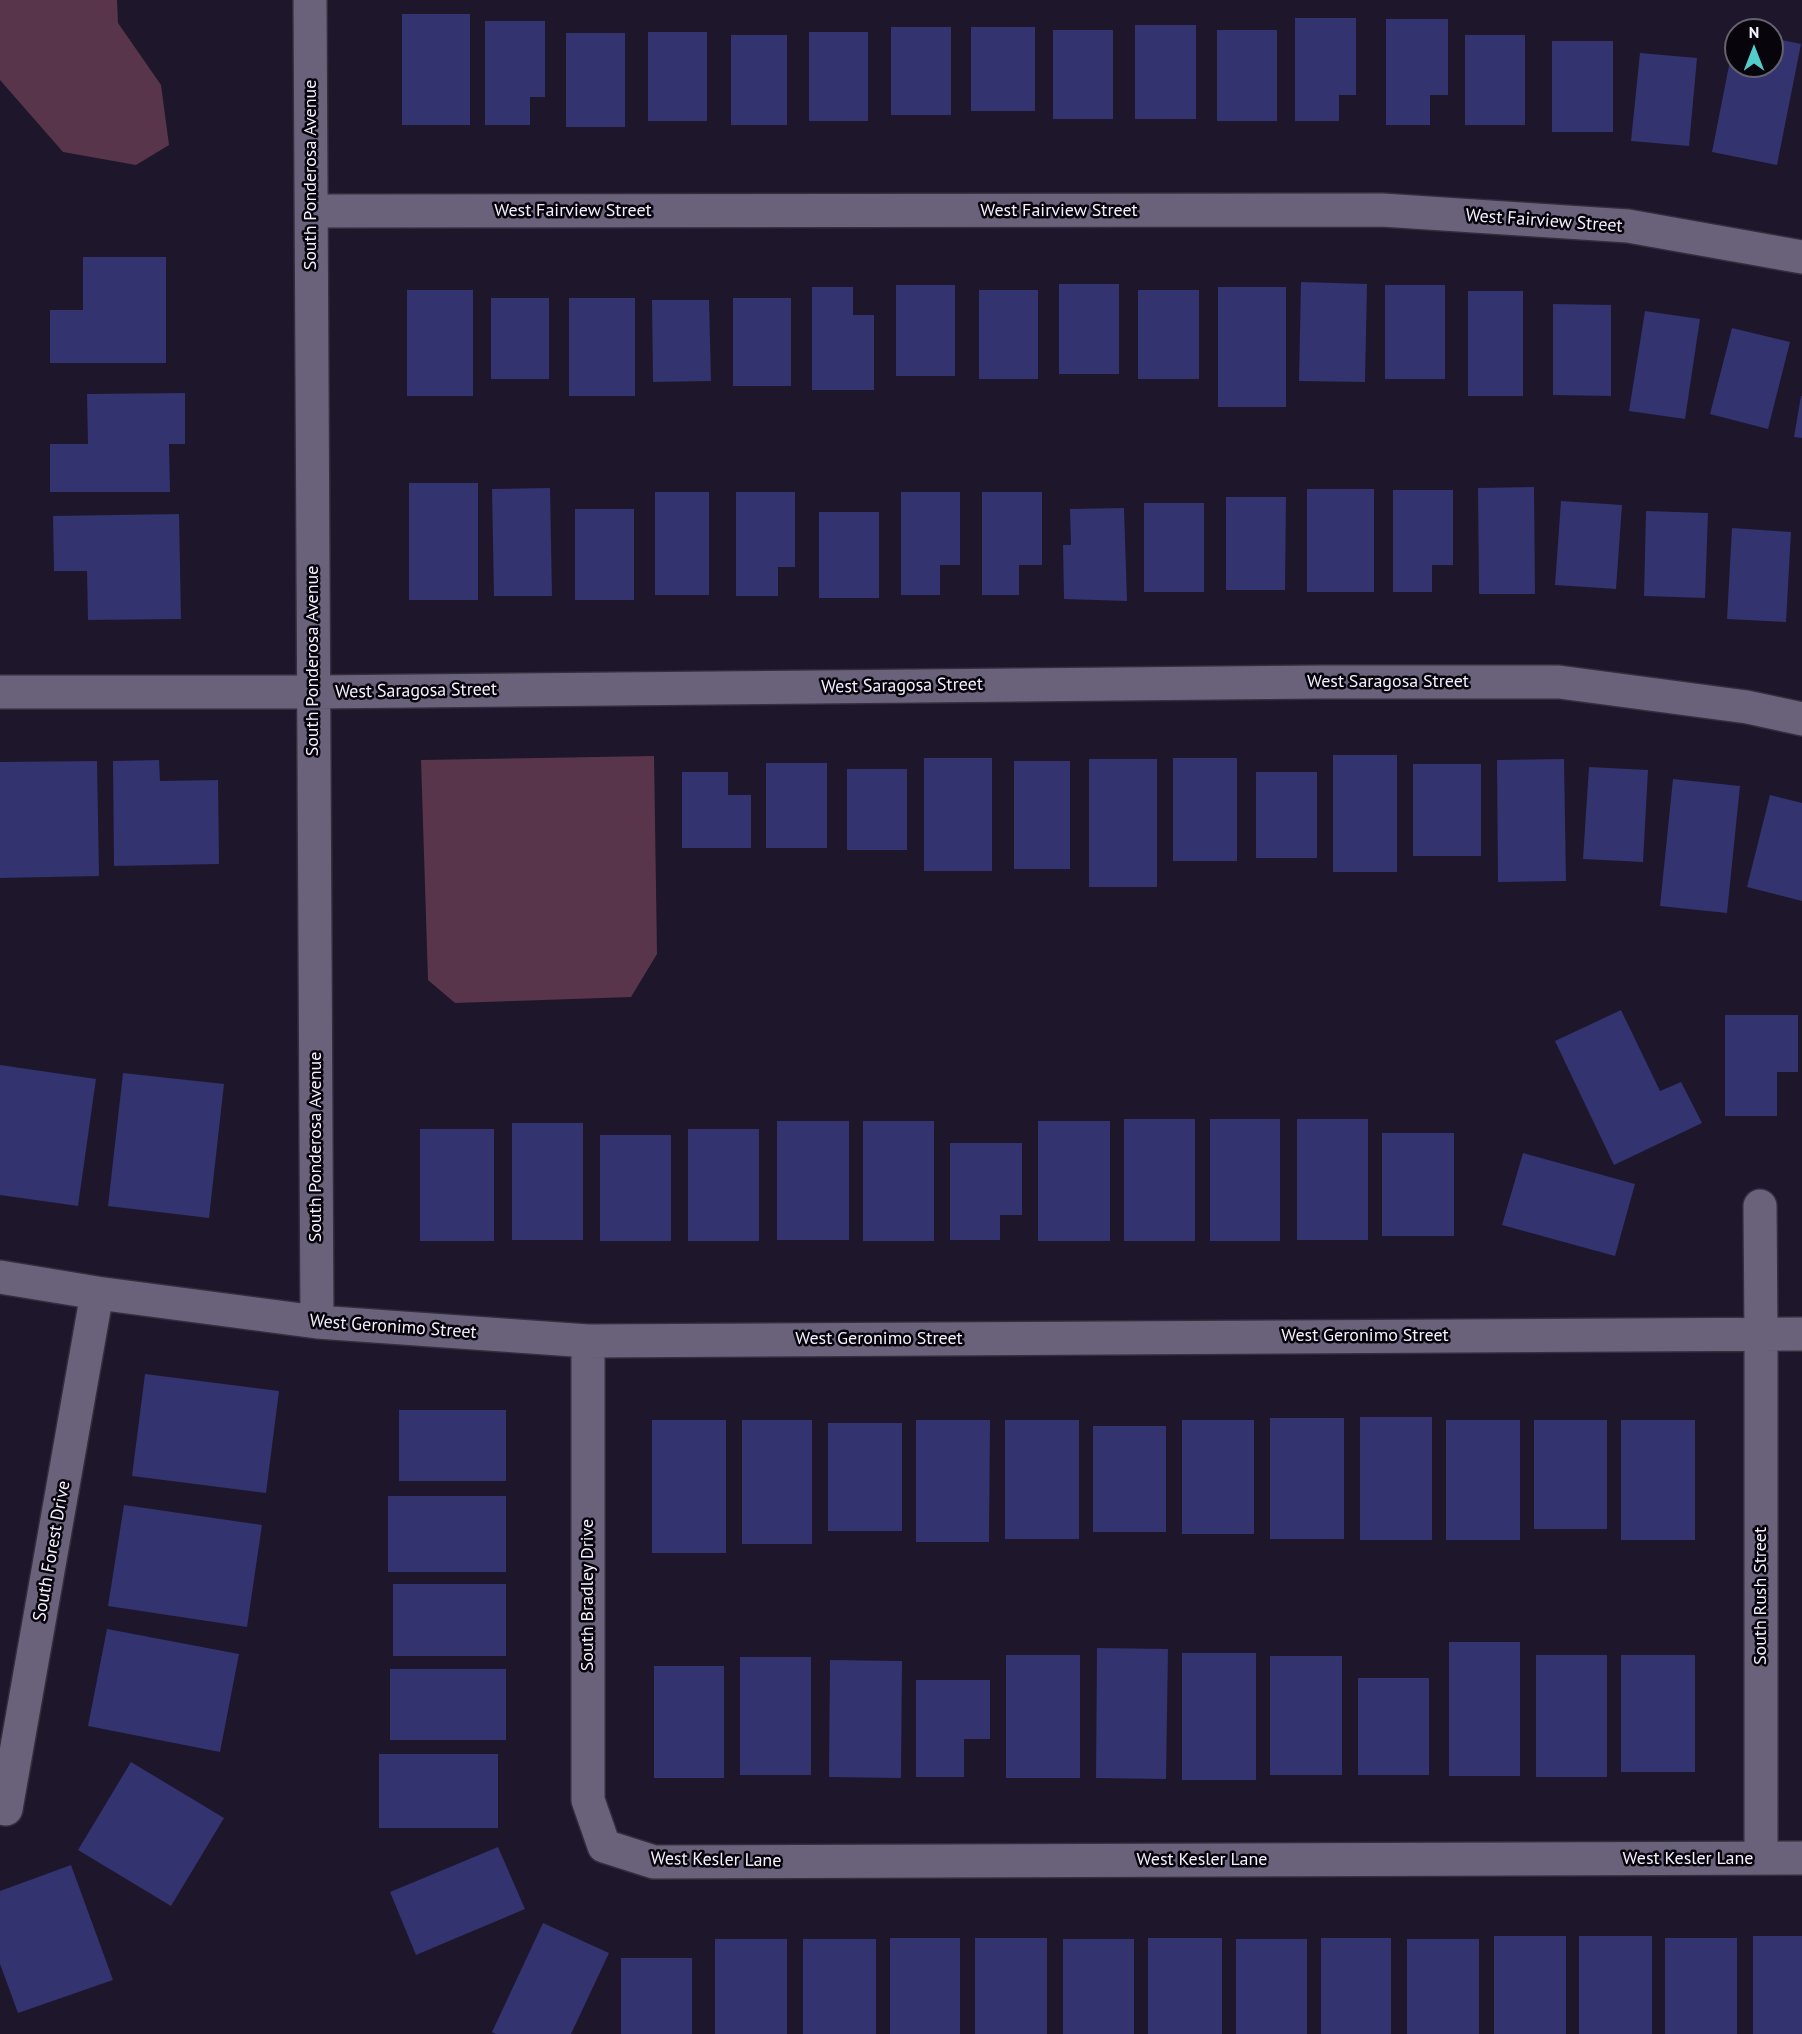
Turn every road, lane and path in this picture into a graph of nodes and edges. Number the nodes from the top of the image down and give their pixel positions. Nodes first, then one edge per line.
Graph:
1 (310, 0) edge
2 (312, 211) junction
3 (1802, 257) edge
4 (0, 692) edge
5 (313, 692) junction
6 (1802, 719) edge
7 (1760, 1206) dead end
8 (0, 1277) edge
9 (97, 1293) junction
10 (316, 1322) junction
11 (1761, 1334) junction
12 (1802, 1334) edge
13 (588, 1341) junction
14 (3, 1808) edge
15 (604, 1846) joint
16 (1761, 1858) junction
17 (1802, 1858) edge

1 - 2 street, South Ponderosa Avenue
2 - 3 street, West Fairview Street
2 - 5 street, South Ponderosa Avenue
4 - 5 street, West Saragosa Street
5 - 6 street, West Saragosa Street
5 - 10 street, South Ponderosa Avenue
7 - 11 street
8 - 9 street, West Geronimo Street
9 - 10 street, West Geronimo Street
9 - 14 street, South Forest Drive
10 - 13 street, West Geronimo Street
11 - 12 street, West Geronimo Street
11 - 13 street, West Geronimo Street
11 - 16 street, South Rush Street
13 - 15 street, South Bradley Drive
15 - 16 street, West Kesler Lane
16 - 17 street, West Kesler Lane

